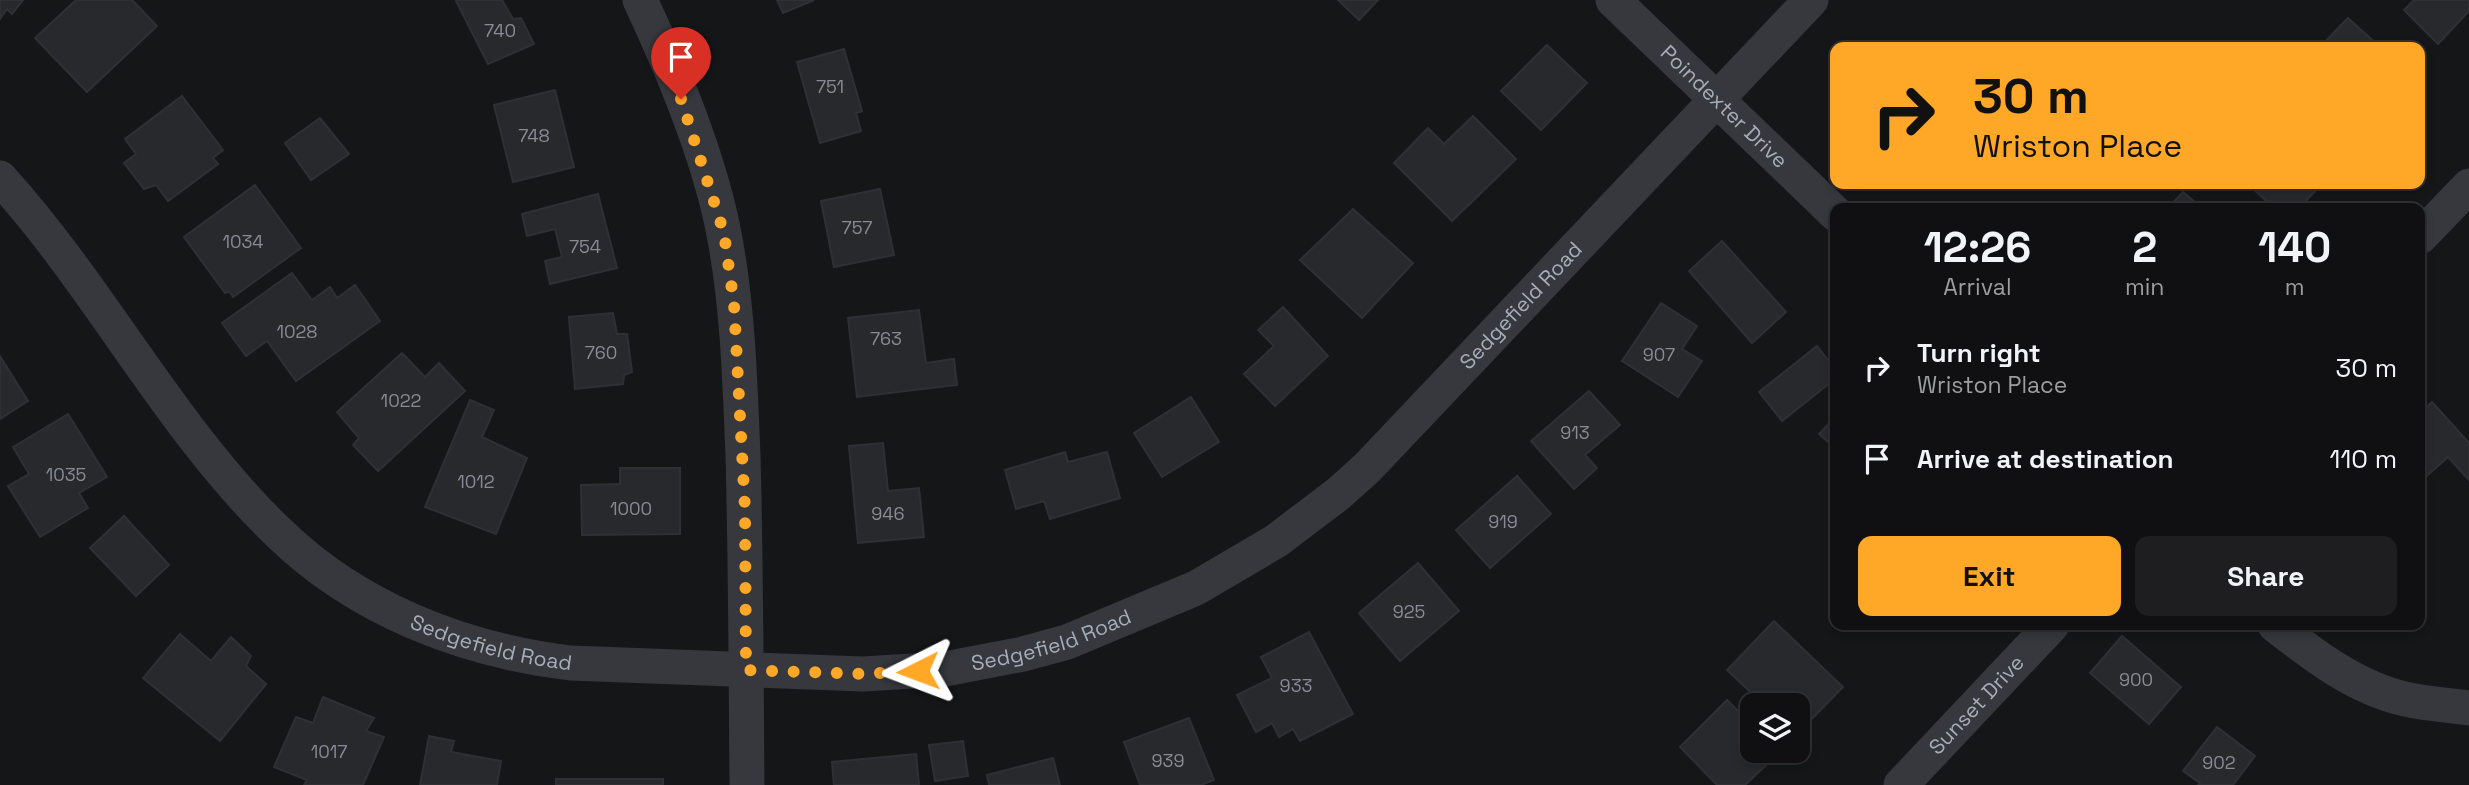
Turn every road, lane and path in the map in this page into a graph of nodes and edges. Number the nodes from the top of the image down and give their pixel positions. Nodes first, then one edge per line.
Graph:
1 (640, 0) edge
2 (1613, 0) edge
3 (1811, 0) edge
4 (1715, 100) junction
5 (0, 178) edge
6 (2469, 186) edge
7 (1830, 208) edge
8 (2425, 232) edge
9 (2047, 630) edge
10 (2282, 630) edge
11 (746, 670) junction
12 (2469, 708) edge
13 (747, 785) edge
14 (1901, 785) edge

1 - 11 street
2 - 4 street, Poindexter Drive
3 - 4 street, Sedgefield Road
4 - 7 street, Poindexter Drive
4 - 11 street, Sedgefield Road
5 - 11 street, Sedgefield Road
6 - 8 street
9 - 14 street, Sunset Drive
10 - 12 street
11 - 13 street

